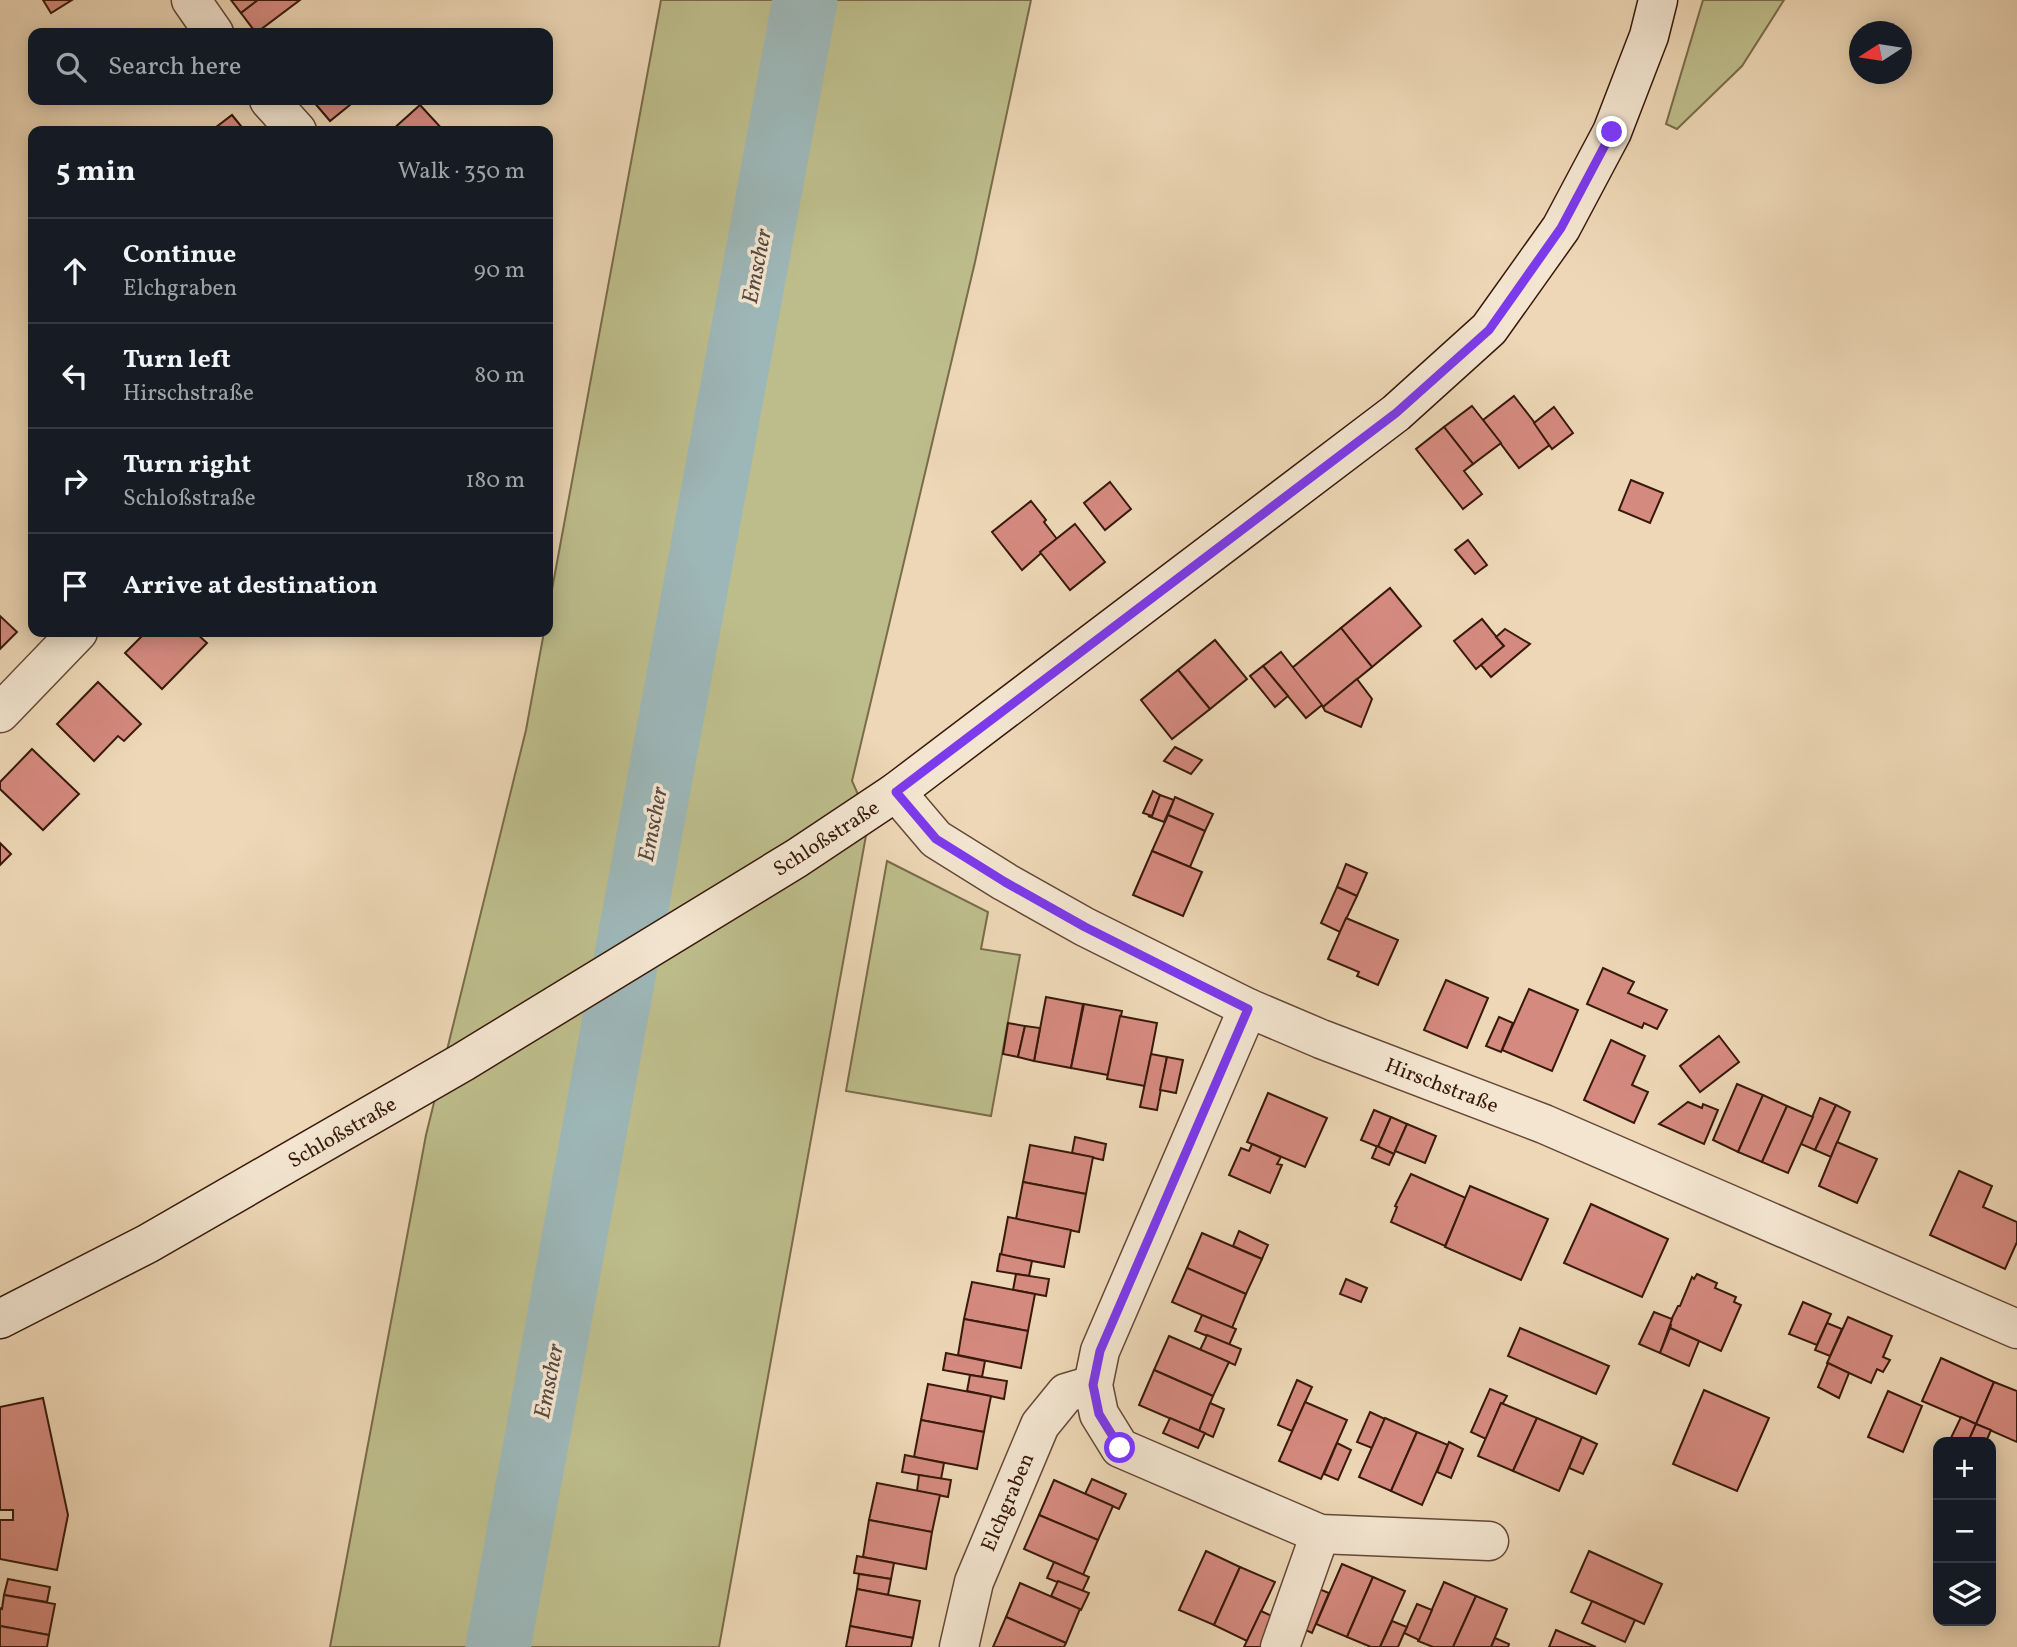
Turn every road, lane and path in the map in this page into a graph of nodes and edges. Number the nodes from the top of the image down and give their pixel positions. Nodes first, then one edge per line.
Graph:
1 (191, 0) edge
2 (1658, 0) edge
3 (211, 28) edge
4 (274, 105) edge
5 (292, 126) edge
6 (73, 637) edge
7 (0, 713) edge
8 (896, 792) junction
9 (1248, 1009) junction
10 (0, 1319) edge
11 (2017, 1329) edge
12 (1093, 1385) junction
13 (1320, 1534) junction
14 (1489, 1541) dead end
15 (959, 1647) edge
16 (1280, 1647) edge

1 - 3 street
2 - 8 street, Schloßstraße
4 - 5 street
6 - 7 street
8 - 9 street, Hirschstraße
8 - 10 street, Schloßstraße
9 - 11 street, Hirschstraße
9 - 12 street
12 - 13 street
12 - 15 street, Elchgraben
13 - 14 street
13 - 16 street

